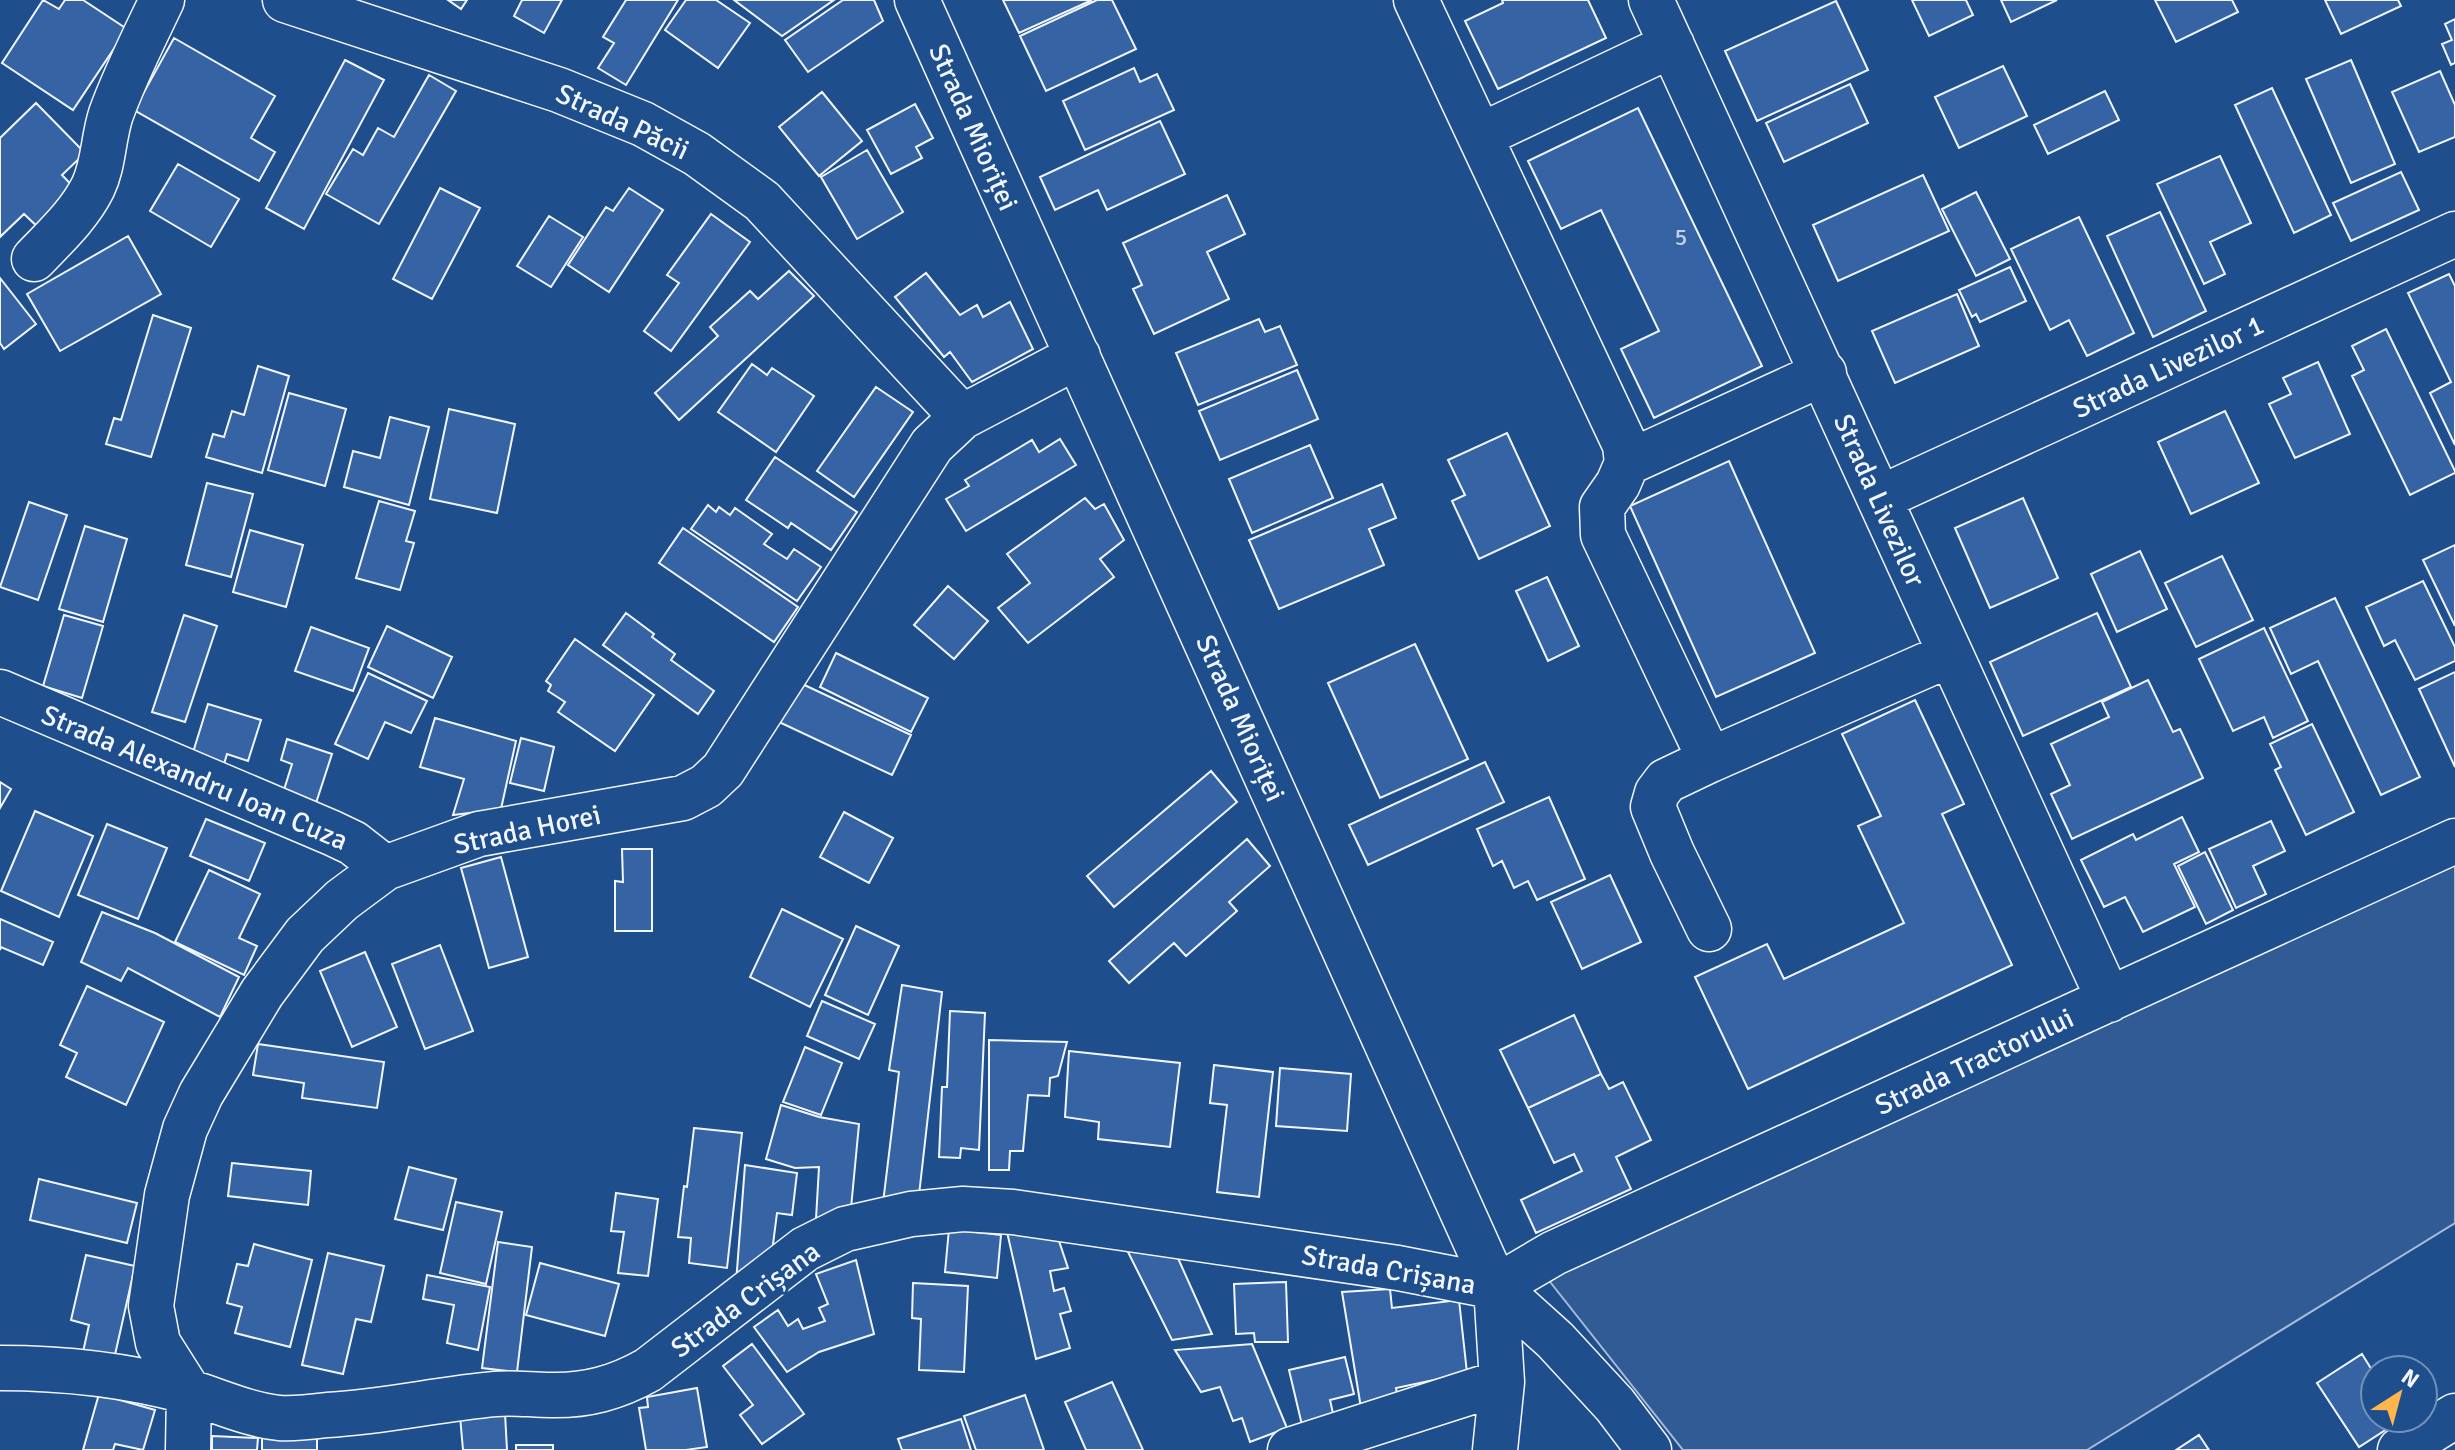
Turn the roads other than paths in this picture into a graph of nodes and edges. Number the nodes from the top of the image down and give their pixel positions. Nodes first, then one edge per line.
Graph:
1 (162, 0) edge
2 (285, 0) edge
3 (917, 0) edge
4 (1416, 0) edge
5 (1651, 0) edge
6 (1672, 45) junction
7 (1480, 136) junction
8 (2455, 234) edge
9 (34, 259) dead end
10 (1078, 356) junction
11 (1824, 373) junction
12 (962, 417) junction
13 (1627, 463) junction
14 (1880, 498) junction
15 (1949, 655) junction
16 (0, 692) edge
17 (1710, 760) junction
18 (2455, 841) edge
19 (385, 868) junction
20 (1709, 929) dead end
21 (2109, 1000) junction
22 (1496, 1287) junction
23 (0, 1368) edge
24 (1502, 1382) junction
25 (189, 1392) junction
26 (2455, 1416) edge
27 (188, 1450) edge
28 (1290, 1450) edge
29 (1495, 1450) edge
30 (1649, 1450) edge
31 (2400, 1450) edge

1 - 9 street
2 - 12 street, Strada Păcii
3 - 10 street, Strada Mioriței
4 - 7 street
5 - 6 street, Strada Livezilor
6 - 7 street
6 - 11 street, Strada Livezilor
7 - 13 street
8 - 14 street, Strada Livezilor 1
10 - 12 street, Strada Horei
10 - 22 street, Strada Mioriței
11 - 13 street
11 - 14 street, Strada Livezilor
12 - 19 street, Strada Horei
13 - 17 street
14 - 15 street, Strada Livezilor
15 - 17 street
15 - 21 street, Strada Livezilor
16 - 19 street, Strada Alexandru Ioan Cuza
17 - 20 street
18 - 21 street, Strada Tractorului
19 - 25 street, Strada Horei
21 - 22 street, Strada Tractorului
22 - 24 street, Strada Mioriței
22 - 25 street, Strada Crișana
22 - 30 street
23 - 25 street, Strada Crișana
24 - 28 street
24 - 29 street, Strada Mioriței
25 - 27 street
26 - 31 street

